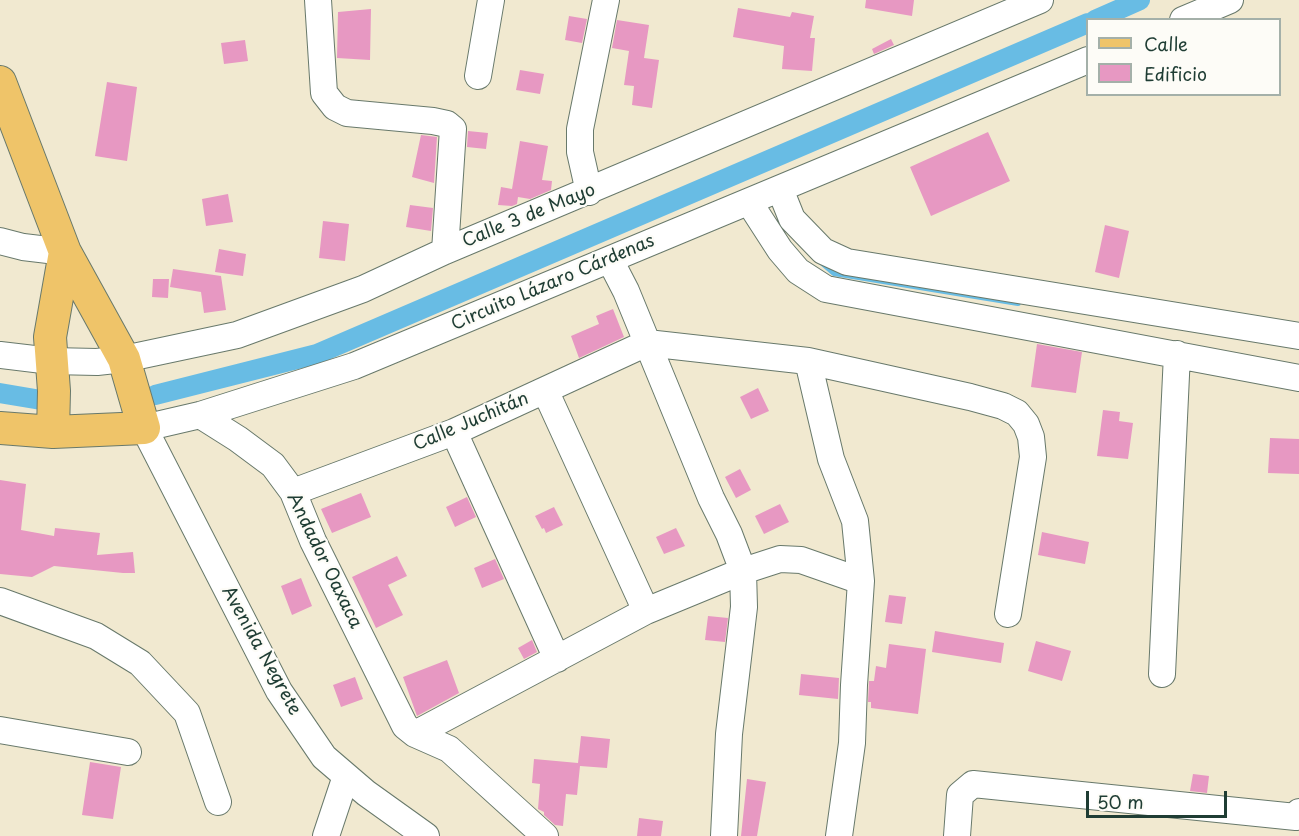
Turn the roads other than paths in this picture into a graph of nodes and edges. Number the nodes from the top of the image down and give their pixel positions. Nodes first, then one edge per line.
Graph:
1 (318, 0) edge
2 (491, 0) edge
3 (606, 0) edge
4 (1230, 0) edge
5 (1025, 3) edge
6 (1188, 18) edge
7 (1086, 61) edge
8 (478, 76) dead end
9 (0, 82) edge
10 (780, 189) junction
11 (589, 192) junction
12 (748, 202) junction
13 (0, 241) edge
14 (445, 251) junction
15 (65, 252) junction
16 (609, 260) junction
17 (1299, 336) edge
18 (647, 343) junction
19 (1177, 354) junction
20 (0, 355) edge
21 (124, 359) junction
22 (51, 361) junction
23 (808, 361) junction
24 (1299, 378) edge
25 (545, 390) junction
26 (200, 415) junction
27 (0, 428) edge
28 (144, 428) junction
29 (53, 432) junction
30 (454, 432) junction
31 (293, 492) junction
32 (743, 571) junction
33 (861, 581) junction
34 (0, 601) edge
35 (646, 611) junction
36 (1008, 614) dead end
37 (557, 659) junction
38 (1162, 674) dead end
39 (0, 730) edge
40 (415, 734) junction
41 (128, 752) dead end
42 (345, 776) junction
43 (218, 802) dead end
44 (1299, 812) edge
45 (326, 836) edge
46 (426, 836) edge
47 (545, 836) edge
48 (724, 836) edge
49 (838, 836) edge
50 (957, 836) edge

1 - 14 street
2 - 8 street
3 - 11 street
4 - 6 street
5 - 11 street, Calle 3 de Mayo
7 - 10 street, Circuito Lázaro Cárdenas
9 - 15 main road
10 - 12 street, Circuito Lázaro Cárdenas
10 - 17 street
11 - 14 street, Calle 3 de Mayo
12 - 16 street, Circuito Lázaro Cárdenas
12 - 19 street
13 - 15 street
14 - 21 street, Calle 3 de Mayo
15 - 21 main road
15 - 22 main road
16 - 18 street
16 - 26 street, Circuito Lázaro Cárdenas
18 - 23 street
18 - 25 street, Calle Juchitán
18 - 32 street
19 - 24 street
19 - 38 street
20 - 22 street, Calle 3 de Mayo
21 - 22 street, Calle 3 de Mayo
21 - 28 main road
22 - 29 main road
23 - 33 street
23 - 36 street
25 - 30 street, Calle Juchitán
25 - 35 street
26 - 28 street, Circuito Lázaro Cárdenas
26 - 31 street, Andador Oaxaca
27 - 29 main road, Circuito Lázaro Cárdenas
28 - 29 main road, Circuito Lázaro Cárdenas
28 - 42 street, Avenida Negrete
30 - 31 street, Calle Juchitán
30 - 37 street
31 - 40 street, Andador Oaxaca
32 - 33 street
32 - 35 street
32 - 48 street
33 - 49 street
34 - 43 street
35 - 37 street
37 - 40 street
39 - 41 street
40 - 47 street
42 - 45 street
42 - 46 street, Avenida Negrete
44 - 50 street

